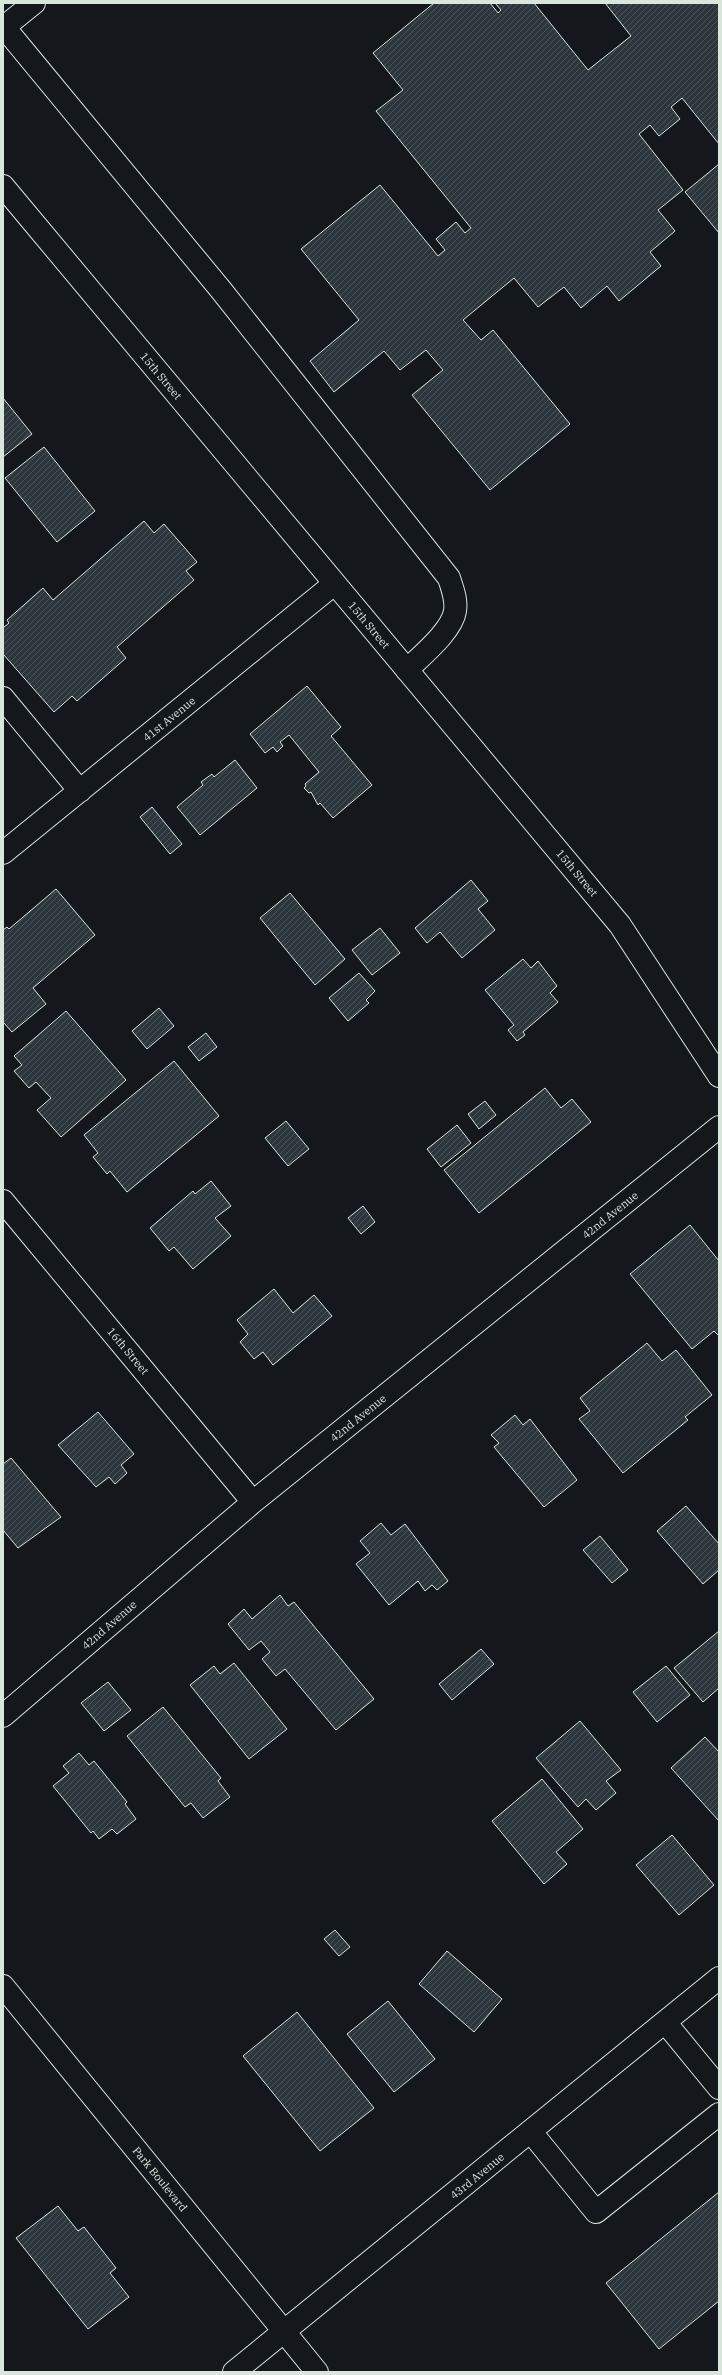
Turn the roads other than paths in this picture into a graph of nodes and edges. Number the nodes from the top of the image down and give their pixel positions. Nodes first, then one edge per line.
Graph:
1 (13, 15) edge
2 (3, 186) edge
3 (334, 584) junction
4 (407, 670) junction
5 (3, 698) edge
6 (80, 791) junction
7 (3, 853) edge
8 (719, 1076) edge
9 (719, 1127) edge
10 (3, 1201) edge
11 (253, 1502) junction
12 (3, 1716) edge
13 (719, 1978) edge
14 (3, 1986) edge
15 (665, 2022) junction
16 (719, 2088) edge
17 (719, 2114) edge
18 (531, 2132) junction
19 (284, 2332) junction
20 (234, 2372) edge
21 (317, 2372) edge

1 - 4 street
2 - 3 street, 15th Street
3 - 4 street, 15th Street
3 - 6 street, 41st Avenue
4 - 8 street, 15th Street
5 - 6 street
6 - 7 street, 41st Avenue
9 - 11 street, 42nd Avenue
10 - 11 street, 16th Street
11 - 12 street, 42nd Avenue
13 - 15 street, 43rd Avenue
14 - 19 street, Park Boulevard
15 - 16 street
15 - 18 street, 43rd Avenue
17 - 18 street
18 - 19 street, 43rd Avenue
19 - 20 street, 43rd Avenue
19 - 21 street, Park Boulevard

